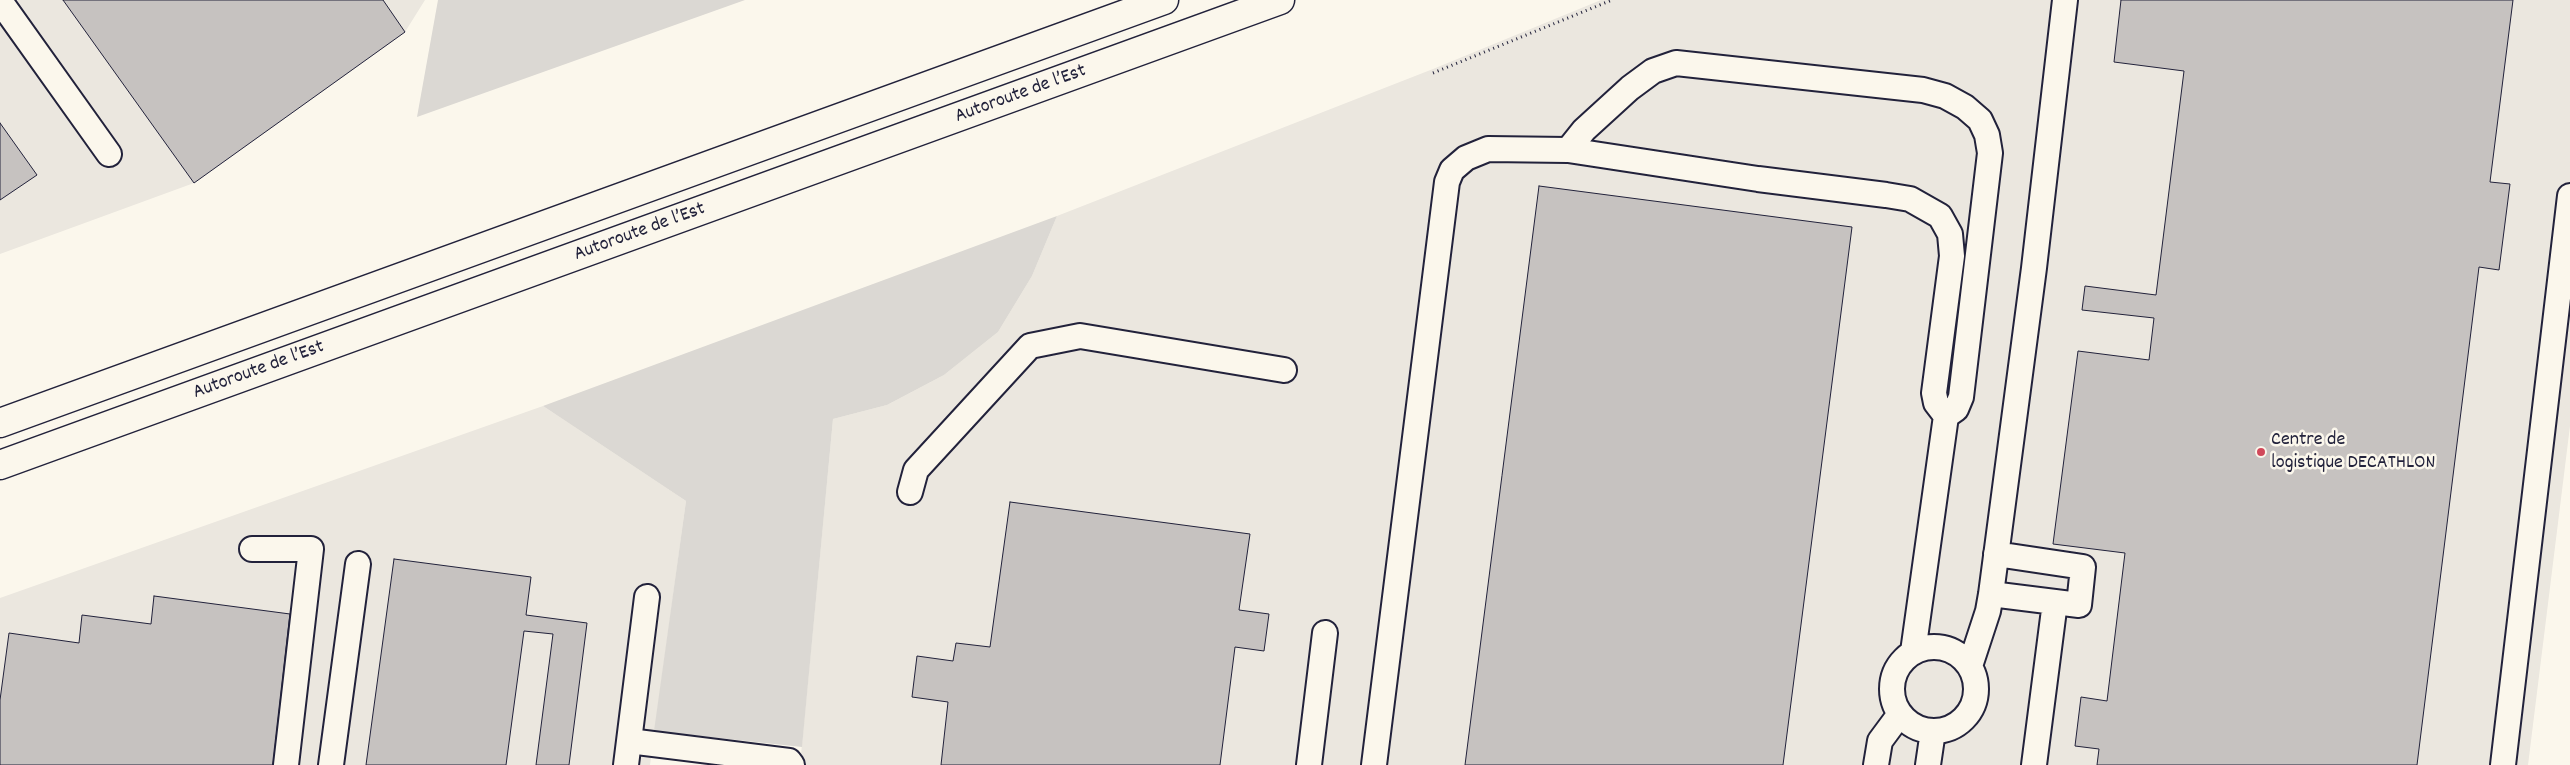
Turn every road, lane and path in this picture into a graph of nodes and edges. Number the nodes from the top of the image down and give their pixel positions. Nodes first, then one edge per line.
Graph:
1 (1164, 0) edge
2 (1280, 0) edge
3 (1612, 0) edge
4 (2065, 0) edge
5 (0, 1) edge
6 (1433, 73) dead end
7 (1568, 150) junction
8 (109, 154) dead end
9 (2570, 196) edge
10 (1284, 370) dead end
11 (1946, 416) junction
12 (0, 423) edge
13 (0, 465) edge
14 (910, 492) dead end
15 (252, 549) dead end
16 (1996, 554) junction
17 (358, 564) dead end
18 (1991, 594) junction
19 (648, 597) dead end
20 (2055, 602) junction
21 (1325, 633) dead end
22 (1913, 652) junction
23 (1970, 666) junction
24 (1900, 714) junction
25 (1933, 731) junction
26 (639, 742) junction
27 (286, 765) edge
28 (331, 765) edge
29 (626, 765) edge
30 (792, 765) edge
31 (1309, 765) edge
32 (1374, 765) edge
33 (1876, 765) edge
34 (1928, 765) edge
35 (2034, 765) edge
36 (2503, 765) edge

1 - 12 highway, Autoroute de l’Est
2 - 13 highway, Autoroute de l’Est
3 - 6 path
4 - 16 street
5 - 8 street
7 - 11 street
7 - 11 street
7 - 32 street
9 - 36 street
10 - 14 street
11 - 22 street
15 - 27 street
16 - 18 street
16 - 20 street
17 - 28 street
18 - 20 street
18 - 23 street
19 - 26 street
20 - 35 street
21 - 31 street
22 - 23 street
22 - 24 street
23 - 25 street
24 - 25 street
24 - 33 street
25 - 34 street
26 - 29 street
26 - 30 street

